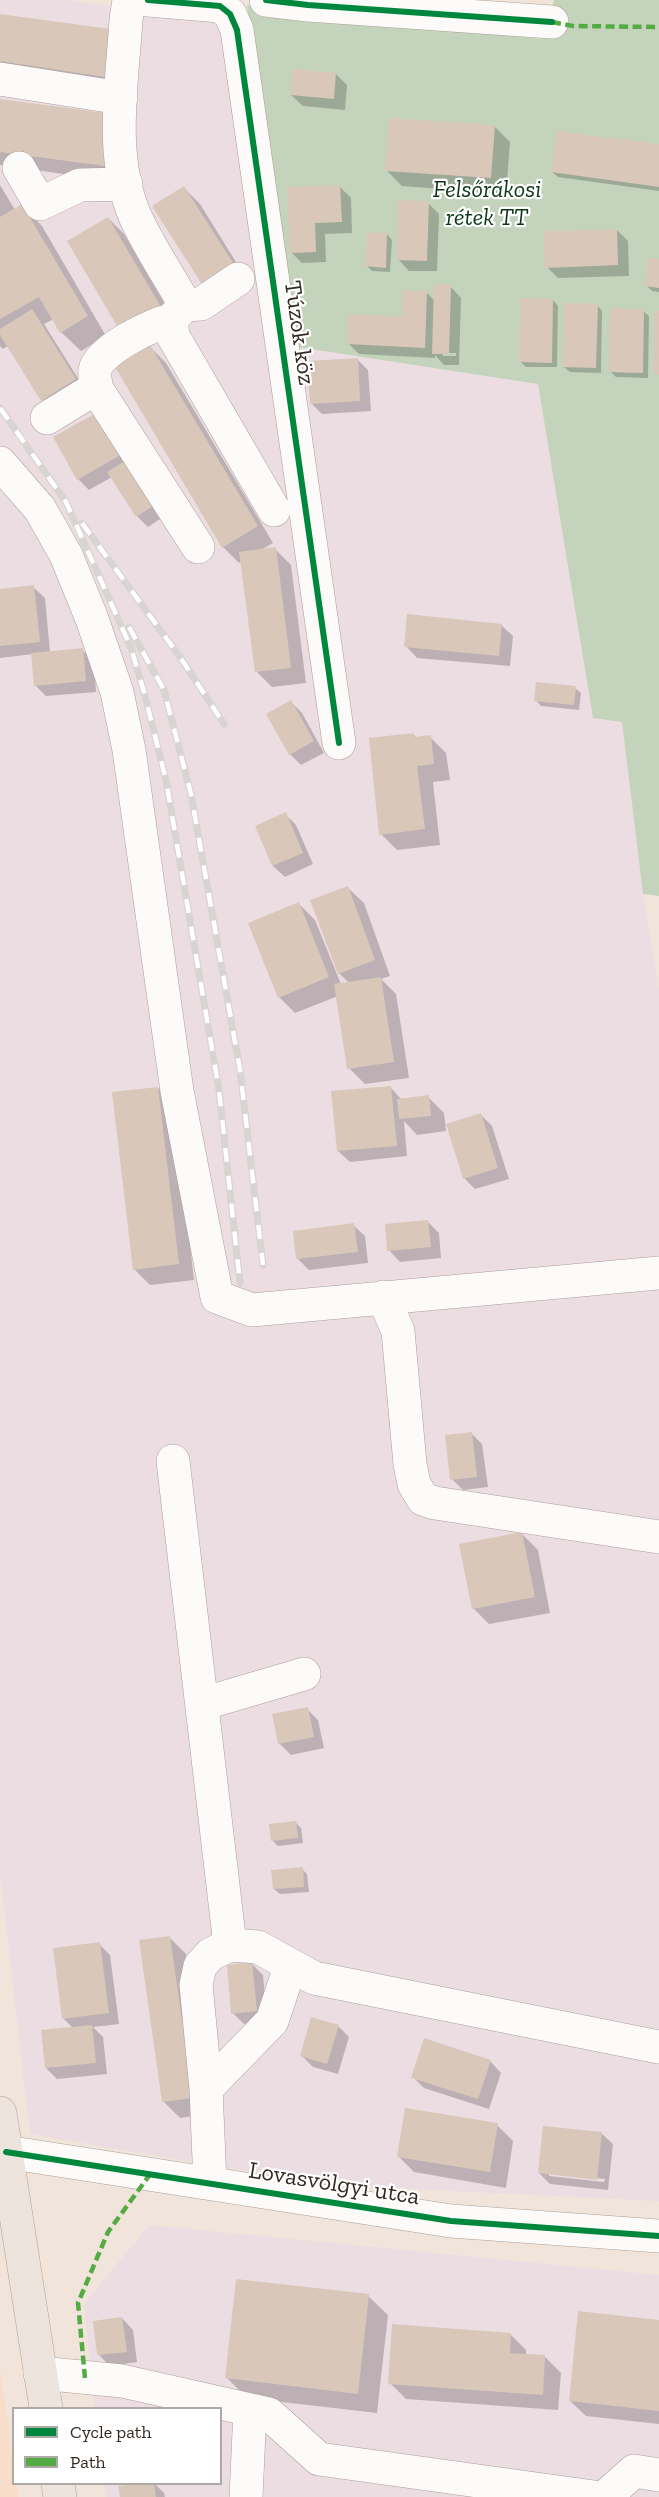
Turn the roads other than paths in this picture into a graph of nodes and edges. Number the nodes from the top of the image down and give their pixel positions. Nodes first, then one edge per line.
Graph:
1 (129, 0) edge
2 (148, 0) edge
3 (266, 0) edge
4 (552, 22) dead end
5 (0, 79) edge
6 (121, 98) junction
7 (19, 168) dead end
8 (126, 184) junction
9 (238, 279) dead end
10 (178, 312) junction
11 (96, 388) junction
12 (47, 418) dead end
13 (0, 463) edge
14 (273, 510) dead end
15 (198, 546) dead end
16 (339, 743) dead end
17 (659, 1273) edge
18 (383, 1297) junction
19 (173, 1461) dead end
20 (659, 1537) edge
21 (304, 1674) dead end
22 (202, 1704) junction
23 (230, 1945) junction
24 (290, 1967) junction
25 (659, 2048) edge
26 (206, 2090) junction
27 (0, 2113) edge
28 (6, 2152) junction
29 (210, 2183) junction
30 (659, 2236) edge
31 (40, 2373) junction
32 (46, 2407) edge
33 (250, 2410) junction
34 (659, 2475) edge
35 (432, 2486) edge
36 (246, 2497) edge
37 (594, 2497) edge
38 (605, 2497) edge

1 - 6 street
2 - 16 street, Túzok köz
3 - 4 street
5 - 6 street
6 - 8 street
7 - 8 street
8 - 10 street
9 - 10 street
10 - 11 street
10 - 14 street
11 - 12 street
11 - 15 street
13 - 18 street
17 - 18 street
18 - 20 street
19 - 22 street
21 - 22 street
22 - 23 street
23 - 24 street
23 - 26 street
24 - 25 street
24 - 26 street
26 - 29 street
27 - 28 main road
28 - 29 street, Lovasvölgyi utca
28 - 31 main road
29 - 30 street, Lovasvölgyi utca
31 - 32 main road
31 - 33 street
33 - 35 street
33 - 36 street
34 - 38 street
35 - 37 street

